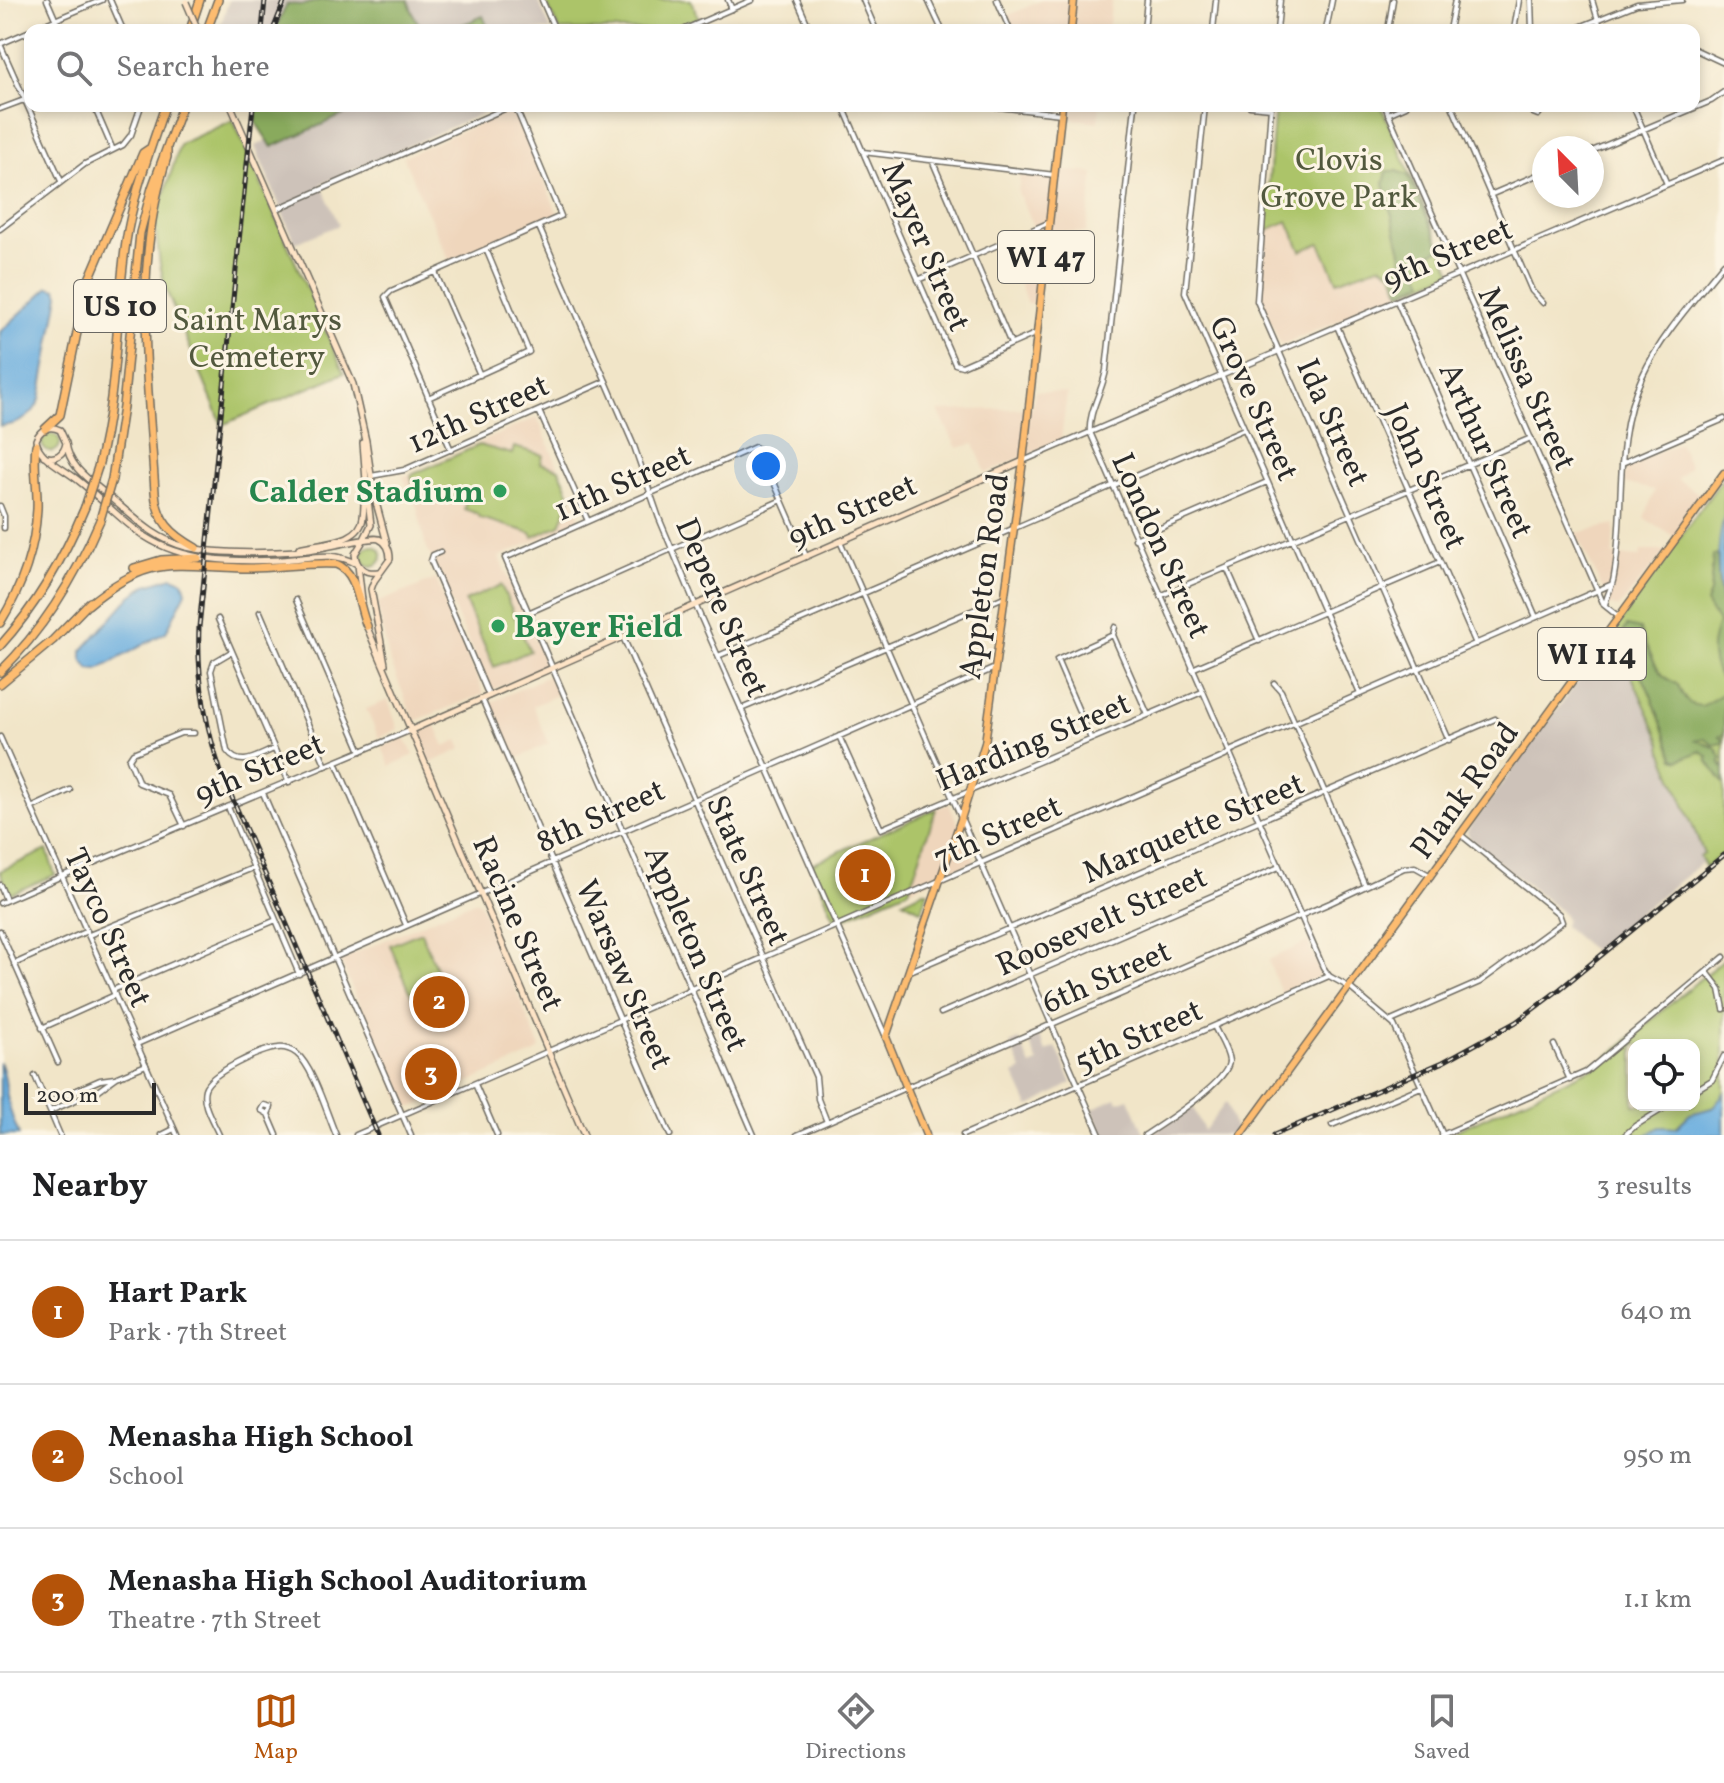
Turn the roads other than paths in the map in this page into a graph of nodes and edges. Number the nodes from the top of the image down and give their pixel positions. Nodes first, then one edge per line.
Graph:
1 (47, 0) edge
2 (102, 0) edge
3 (110, 0) edge
4 (200, 0) edge
5 (218, 0) edge
6 (542, 0) edge
7 (728, 0) edge
8 (752, 0) edge
9 (797, 0) edge
10 (863, 0) edge
11 (928, 0) edge
12 (997, 0) edge
13 (1074, 0) edge
14 (1147, 0) edge
15 (1216, 0) edge
16 (1280, 0) edge
17 (1332, 0) edge
18 (1393, 0) edge
19 (1455, 0) edge
20 (1519, 0) edge
21 (1531, 0) edge
22 (1592, 0) edge
23 (1662, 0) edge
24 (1682, 0) edge
25 (186, 1) edge
26 (1651, 1) edge
27 (732, 9) junction
28 (56, 19) junction
29 (1597, 20) junction
30 (45, 24) edge
31 (58, 24) edge
32 (120, 24) edge
33 (192, 24) edge
34 (196, 24) edge
35 (209, 24) edge
36 (552, 24) edge
37 (697, 24) edge
38 (807, 24) edge
39 (873, 24) edge
40 (939, 24) edge
41 (1007, 24) edge
42 (1072, 24) edge
43 (1145, 24) edge
44 (1214, 24) edge
45 (1278, 24) edge
46 (1327, 24) edge
47 (1389, 24) edge
48 (1450, 24) edge
49 (1515, 24) edge
50 (1532, 24) edge
51 (1587, 24) edge
52 (1599, 24) edge
53 (24, 33) edge
54 (0, 44) edge
55 (1700, 52) edge
56 (1724, 63) edge
57 (1724, 92) edge
58 (24, 99) joint
59 (1700, 106) edge
60 (0, 109) edge
61 (30, 112) edge
62 (97, 112) edge
63 (139, 112) edge
64 (163, 112) edge
65 (180, 112) edge
66 (234, 112) edge
67 (499, 112) edge
68 (516, 112) edge
69 (846, 112) edge
70 (1062, 112) edge
71 (1134, 112) edge
72 (1204, 112) edge
73 (1271, 112) edge
74 (1392, 112) edge
75 (1455, 112) edge
76 (1636, 112) edge
77 (1684, 112) edge
78 (1388, 114) joint
79 (1643, 129) junction
80 (1604, 146) edge
81 (151, 148) junction
82 (167, 149) junction
83 (113, 150) junction
84 (863, 152) junction
85 (932, 160) junction
86 (1724, 160) edge
87 (1055, 175) junction
88 (1532, 177) edge
89 (61, 181) junction
90 (1667, 184) junction
91 (1490, 195) junction
92 (277, 209) junction
93 (1049, 223) junction
94 (539, 227) junction
95 (0, 229) edge
96 (486, 249) junction
97 (1513, 250) junction
98 (973, 255) junction
99 (1724, 263) edge
100 (435, 272) junction
101 (1458, 274) junction
102 (918, 280) junction
103 (1397, 301) junction
104 (1543, 303) dead end
105 (1337, 326) junction
106 (1037, 333) junction
107 (1011, 344) junction
108 (1279, 351) junction
109 (480, 375) junction
110 (1221, 376) junction
111 (606, 381) junction
112 (428, 398) junction
113 (539, 411) junction
114 (1724, 419) edge
115 (45, 429) junction
116 (1244, 429) junction
117 (1090, 432) junction
118 (1531, 438) junction
119 (66, 443) junction
120 (36, 445) junction
121 (451, 450) junction
122 (44, 456) junction
123 (1023, 461) junction
124 (1622, 463) junction
125 (1469, 464) junction
126 (1724, 473) edge
127 (367, 477) junction
128 (1267, 482) junction
129 (1112, 485) junction
130 (1409, 490) junction
131 (651, 493) junction
132 (782, 500) junction
133 (0, 506) edge
134 (1350, 514) junction
135 (588, 521) junction
136 (4, 528) dead end
137 (1015, 528) junction
138 (1135, 539) junction
139 (1292, 539) junction
140 (364, 540) junction
141 (840, 541) junction
142 (196, 548) junction
143 (389, 548) junction
144 (672, 549) junction
145 (295, 550) junction
146 (440, 552) dead end
147 (806, 556) junction
148 (198, 558) junction
149 (505, 558) joint
150 (1441, 562) junction
151 (357, 564) junction
152 (1227, 568) junction
153 (380, 572) junction
154 (1610, 585) junction
155 (1382, 587) junction
156 (1598, 591) junction
157 (863, 594) junction
158 (1005, 596) junction
159 (1160, 596) junction
160 (296, 600) dead end
161 (695, 604) junction
162 (88, 605) junction
163 (1605, 607) junction
164 (260, 612) dead end
165 (1324, 612) junction
166 (528, 613) junction
167 (1536, 617) junction
168 (1619, 617) junction
169 (218, 619) dead end
170 (0, 623) edge
171 (367, 626) junction
172 (1115, 627) dead end
173 (1113, 635) junction
174 (623, 637) junction
175 (1259, 641) junction
176 (1476, 644) junction
177 (0, 646) edge
178 (886, 647) junction
179 (232, 651) junction
180 (718, 656) junction
181 (552, 668) junction
182 (995, 668) junction
183 (386, 669) junction
184 (1192, 669) junction
185 (1418, 669) junction
186 (0, 672) edge
187 (1274, 683) dead end
188 (0, 684) edge
189 (1202, 692) junction
190 (1360, 694) junction
191 (489, 696) junction
192 (482, 699) junction
193 (911, 704) junction
194 (741, 709) junction
195 (1148, 715) junction
196 (1495, 719) dead end
197 (1295, 723) junction
198 (409, 731) junction
199 (194, 733) dead end
200 (839, 736) junction
201 (0, 737) edge
202 (1091, 739) junction
203 (1449, 740) junction
204 (274, 749) junction
205 (361, 751) junction
206 (1229, 753) junction
207 (336, 762) junction
208 (326, 766) junction
209 (766, 767) junction
210 (289, 782) junction
211 (70, 790) dead end
212 (970, 791) junction
213 (263, 793) junction
214 (1325, 794) junction
215 (694, 799) junction
216 (952, 799) junction
217 (228, 807) junction
218 (31, 808) junction
219 (961, 819) junction
220 (1260, 823) junction
221 (184, 826) junction
222 (622, 830) junction
223 (1461, 835) junction
224 (552, 861) junction
225 (980, 862) junction
226 (1279, 867) junction
227 (253, 868) junction
228 (62, 876) junction
229 (1431, 876) junction
230 (939, 881) junction
231 (0, 885) edge
232 (1365, 885) junction
233 (479, 893) junction
234 (6, 900) junction
235 (0, 903) edge
236 (1300, 915) junction
237 (276, 920) junction
238 (406, 925) junction
239 (835, 926) junction
240 (1010, 930) junction
241 (0, 931) edge
242 (88, 933) junction
243 (334, 957) junction
244 (1724, 957) edge
245 (764, 958) junction
246 (14, 964) junction
247 (908, 972) junction
248 (1707, 972) junction
249 (299, 974) junction
250 (1030, 975) junction
251 (1329, 976) junction
252 (1349, 987) junction
253 (691, 990) junction
254 (114, 992) junction
255 (1724, 1009) edge
256 (941, 1013) dead end
257 (621, 1020) junction
258 (1391, 1021) junction
259 (1051, 1024) junction
260 (1214, 1026) junction
261 (42, 1028) junction
262 (886, 1037) junction
263 (137, 1044) junction
264 (1554, 1045) dead end
265 (549, 1052) junction
266 (1724, 1056) edge
267 (58, 1062) dead end
268 (146, 1065) junction
269 (35, 1076) dead end
270 (117, 1077) junction
271 (1570, 1080) junction
272 (475, 1084) junction
273 (1078, 1085) junction
274 (1421, 1087) junction
275 (1700, 1087) edge
276 (906, 1088) junction
277 (47, 1103) junction
278 (50, 1111) junction
279 (1659, 1111) edge
280 (268, 1114) dead end
281 (403, 1115) junction
282 (827, 1122) junction
283 (1332, 1125) dead end
284 (176, 1132) edge
285 (60, 1135) edge
286 (162, 1135) edge
287 (219, 1135) edge
288 (277, 1135) edge
289 (336, 1135) edge
290 (356, 1135) edge
291 (411, 1135) edge
292 (497, 1135) edge
293 (584, 1135) edge
294 (670, 1135) edge
295 (754, 1135) edge
296 (797, 1135) edge
297 (926, 1135) edge
298 (963, 1135) edge
299 (1100, 1135) edge
300 (1145, 1135) edge
301 (1241, 1135) edge
302 (1443, 1135) edge
303 (1625, 1135) edge

1 - 28 street
2 - 28 street
3 - 32 street
4 - 33 highway
5 - 35 highway
6 - 36 street
7 - 27 street
8 - 27 street
9 - 38 street
10 - 39 street
11 - 40 street
12 - 41 street
13 - 42 main road
14 - 43 street
15 - 44 street
16 - 45 street
17 - 46 street
18 - 47 street
19 - 48 street
20 - 49 street
21 - 50 street
22 - 29 street
23 - 24 street
23 - 26 street
25 - 34 main road, bridge
26 - 29 street
27 - 37 street
28 - 30 street
28 - 31 street
29 - 51 street
29 - 52 street
53 - 54 street
54 - 58 street
55 - 56 street
57 - 59 street
58 - 60 street
61 - 89 street
62 - 83 street
63 - 83 street
64 - 81 highway, US 10
65 - 82 highway, US 10
66 - 92 main road
67 - 92 street
68 - 94 street
69 - 84 street, Mayer Street
70 - 87 main road, Appleton Road / WI 47
71 - 117 street, London Street
72 - 110 street, Grove Street
73 - 108 street, Ida Street
74 - 78 street
75 - 91 street
76 - 79 street
77 - 79 street
78 - 101 street, Melissa Street
79 - 80 street
79 - 90 street
81 - 115 highway
81 - 177 highway, US 10, bridge
82 - 142 highway
82 - 186 highway, US 10, bridge
83 - 89 street
84 - 85 street
84 - 102 street, Mayer Street
85 - 87 street
85 - 98 street
86 - 90 street, 9th Street
87 - 93 main road, Appleton Road / WI 47
88 - 91 street
89 - 95 street
90 - 97 street, 9th Street
91 - 97 street
92 - 127 main road
93 - 98 street
93 - 106 main road, Appleton Road / WI 47
94 - 96 street
94 - 111 street, Depere Street
96 - 100 street
96 - 109 street
97 - 101 street, 9th Street
97 - 104 street
98 - 102 street
98 - 107 street
99 - 124 street
100 - 109 street
100 - 112 street
101 - 103 street, 9th Street
101 - 118 street, Melissa Street
102 - 107 street, Mayer Street
103 - 105 street, 9th Street
103 - 125 street, Arthur Street
105 - 108 street, 9th Street
105 - 130 street, John Street
106 - 107 street, Mayer Street
106 - 123 main road, Appleton Road / WI 47
108 - 110 street, 9th Street
108 - 134 street, Ida Street
109 - 112 street
110 - 116 street, Grove Street
110 - 117 street, 9th Street
111 - 113 street, 12th Street
111 - 131 street, Depere Street
112 - 121 street
113 - 121 street, 12th Street
113 - 135 street
114 - 124 street
115 - 119 main road
115 - 120 main road
116 - 128 street, Grove Street
116 - 129 street
117 - 123 street, 9th Street
117 - 129 street, London Street
118 - 125 street
118 - 156 street, Melissa Street
119 - 122 main road
119 - 142 main road
120 - 122 main road
120 - 170 highway
121 - 127 street, 12th Street
122 - 148 main road
123 - 137 main road, Appleton Road / WI 47
123 - 141 main road, 9th Street
124 - 154 street
125 - 130 street
125 - 167 street, Arthur Street
126 - 168 main road, Plank Road / WI 114
127 - 140 main road
127 - 143 main road
127 - 145 main road
128 - 138 street
128 - 139 street, Grove Street
129 - 137 street
129 - 138 street, London Street
130 - 134 street
130 - 150 street, John Street
131 - 132 street, 11th Street
131 - 135 street, 11th Street
131 - 144 street, Depere Street
132 - 144 street
132 - 147 street
133 - 136 street
134 - 139 street
134 - 155 street, Ida Street
135 - 149 street, 11th Street
137 - 157 street
137 - 158 main road, Appleton Road / WI 47
138 - 159 street, London Street
139 - 152 street
139 - 165 street, Grove Street
140 - 143 main road
140 - 145 main road
140 - 151 main road
141 - 147 main road, 9th Street
141 - 157 street
142 - 145 main road
143 - 153 main road
144 - 161 street, Depere Street
144 - 166 street
146 - 191 street
147 - 161 main road, 9th Street
148 - 151 main road
148 - 162 highway
149 - 166 street, Appleton Street
150 - 155 street
150 - 176 street, John Street
151 - 153 main road
151 - 171 main road
152 - 159 street
152 - 175 street
153 - 183 main road
154 - 156 street, 7th Street
154 - 163 street
155 - 165 street
155 - 185 street, Ida Street
156 - 163 street, Melissa Street
156 - 167 street, 7th Street
157 - 178 street
157 - 180 street
158 - 178 street
158 - 182 main road, Appleton Road / WI 47
159 - 184 street, London Street
160 - 205 street
161 - 174 main road, 9th Street
161 - 180 street, Depere Street
162 - 171 highway
162 - 188 highway
163 - 168 street
164 - 208 street
165 - 175 street
165 - 190 street, Grove Street
166 - 181 street, Appleton Street
167 - 176 street, 7th Street
168 - 223 main road, Plank Road / WI 114
169 - 179 street
171 - 183 main road
172 - 173 street
173 - 195 street
173 - 202 street
174 - 181 main road, 9th Street
174 - 215 street, State Street
175 - 184 street
176 - 185 street, 7th Street
178 - 193 street
178 - 194 street
179 - 204 street
179 - 204 street
180 - 194 street, Depere Street
181 - 191 main road, 9th Street
181 - 222 street, Appleton Street
182 - 193 street, 8th Street
182 - 212 main road, Appleton Road / WI 47
183 - 198 main road, Racine Street
184 - 189 street, London Street
185 - 190 street, 7th Street
185 - 203 street, Ida Street
187 - 197 street
189 - 195 street, Harding Street
189 - 206 street, London Street
190 - 197 street, 7th Street
191 - 192 main road, 9th Street
192 - 198 main road, 9th Street
192 - 224 street, Warsaw Street
193 - 200 street, 8th Street
193 - 216 street
194 - 209 street, Depere Street
195 - 202 street, Harding Street
196 - 203 street, Marquette Street
197 - 206 street, 7th Street
197 - 214 street
198 - 205 street, 9th Street
198 - 233 main road, Racine Street
199 - 221 street
200 - 209 street, 8th Street
200 - 216 street, Harding Street
201 - 218 street, Tayco Street
202 - 212 street, Harding Street
203 - 214 street, Marquette Street
204 - 210 street
205 - 207 street, 9th Street
206 - 220 street, London Street
206 - 225 street, 7th Street
207 - 208 street, 9th Street
207 - 238 street
208 - 210 street, 9th Street
209 - 215 street, 8th Street
209 - 239 street, Depere Street
210 - 213 street, 9th Street
211 - 218 street
212 - 216 street, Harding Street
212 - 219 main road, Appleton Road / WI 47
213 - 217 street, 9th Street
213 - 243 street
214 - 220 street, Marquette Street
214 - 232 street
215 - 222 street, 8th Street
215 - 245 street, State Street
216 - 219 street
217 - 221 street, 9th Street
217 - 227 street
218 - 228 street, Tayco Street
219 - 225 street
219 - 230 main road, Appleton Road / WI 47
220 - 226 street, London Street
220 - 240 street, Marquette Street
221 - 228 street, 9th Street
222 - 224 street, 8th Street
222 - 253 street, Appleton Street
223 - 229 main road, Plank Road / WI 114
223 - 258 street
224 - 233 street, 8th Street
224 - 257 street, Warsaw Street
225 - 230 street, 7th Street
225 - 240 street
226 - 236 street, London Street
226 - 250 street, Roosevelt Street
227 - 237 street
227 - 242 street
228 - 234 street, 9th Street
228 - 242 street, Tayco Street
229 - 232 street, 6th Street
229 - 252 main road, Plank Road / WI 114
230 - 239 street, 7th Street
230 - 247 main road, Appleton Road / WI 47
231 - 234 street
232 - 236 street, 6th Street
233 - 238 street, 8th Street
233 - 265 main road, Racine Street
234 - 235 street, 9th Street
236 - 251 street, London Street
236 - 259 street, 6th Street
237 - 249 street
237 - 254 street
238 - 243 street, 8th Street
239 - 245 street, 7th Street
239 - 262 street, Depere Street
240 - 247 street, Marquette Street
240 - 250 street
241 - 246 street
242 - 246 street
242 - 254 street, Tayco Street
243 - 249 street, 8th Street
243 - 281 street
244 - 248 street
245 - 253 street, 7th Street
245 - 282 street, State Street
246 - 261 street
247 - 262 main road, Appleton Road / WI 47
248 - 255 street
248 - 271 street
249 - 263 street, 8th Street
250 - 256 street, Roosevelt Street
250 - 259 street
251 - 252 street
251 - 260 street, 5th Street
252 - 258 street
252 - 301 main road, Plank Road / WI 114
253 - 257 street, 7th Street
253 - 295 street, Appleton Street
254 - 261 street
254 - 263 street, Tayco Street
257 - 265 street, 7th Street
257 - 294 street, Warsaw Street
258 - 274 street
259 - 273 street
259 - 276 street, 6th Street
260 - 273 street, 5th Street
260 - 300 street
261 - 267 street
262 - 276 main road, Depere Street
263 - 268 street, Tayco Street
264 - 271 street
265 - 272 street, 7th Street
265 - 293 main road, Racine Street
266 - 275 street
268 - 270 street
268 - 284 street, Tayco Street
269 - 277 street
270 - 277 street
270 - 278 street
271 - 302 street
272 - 281 street, 7th Street
272 - 292 street
273 - 298 street, 5th Street
273 - 299 street
274 - 283 street
274 - 302 street
276 - 282 street, 6th Street
276 - 297 main road, Depere Street
277 - 278 street
278 - 285 street
279 - 303 street
280 - 288 street
281 - 290 street, 7th Street
281 - 291 street
282 - 296 street, 6th Street
284 - 286 street
287 - 289 street

